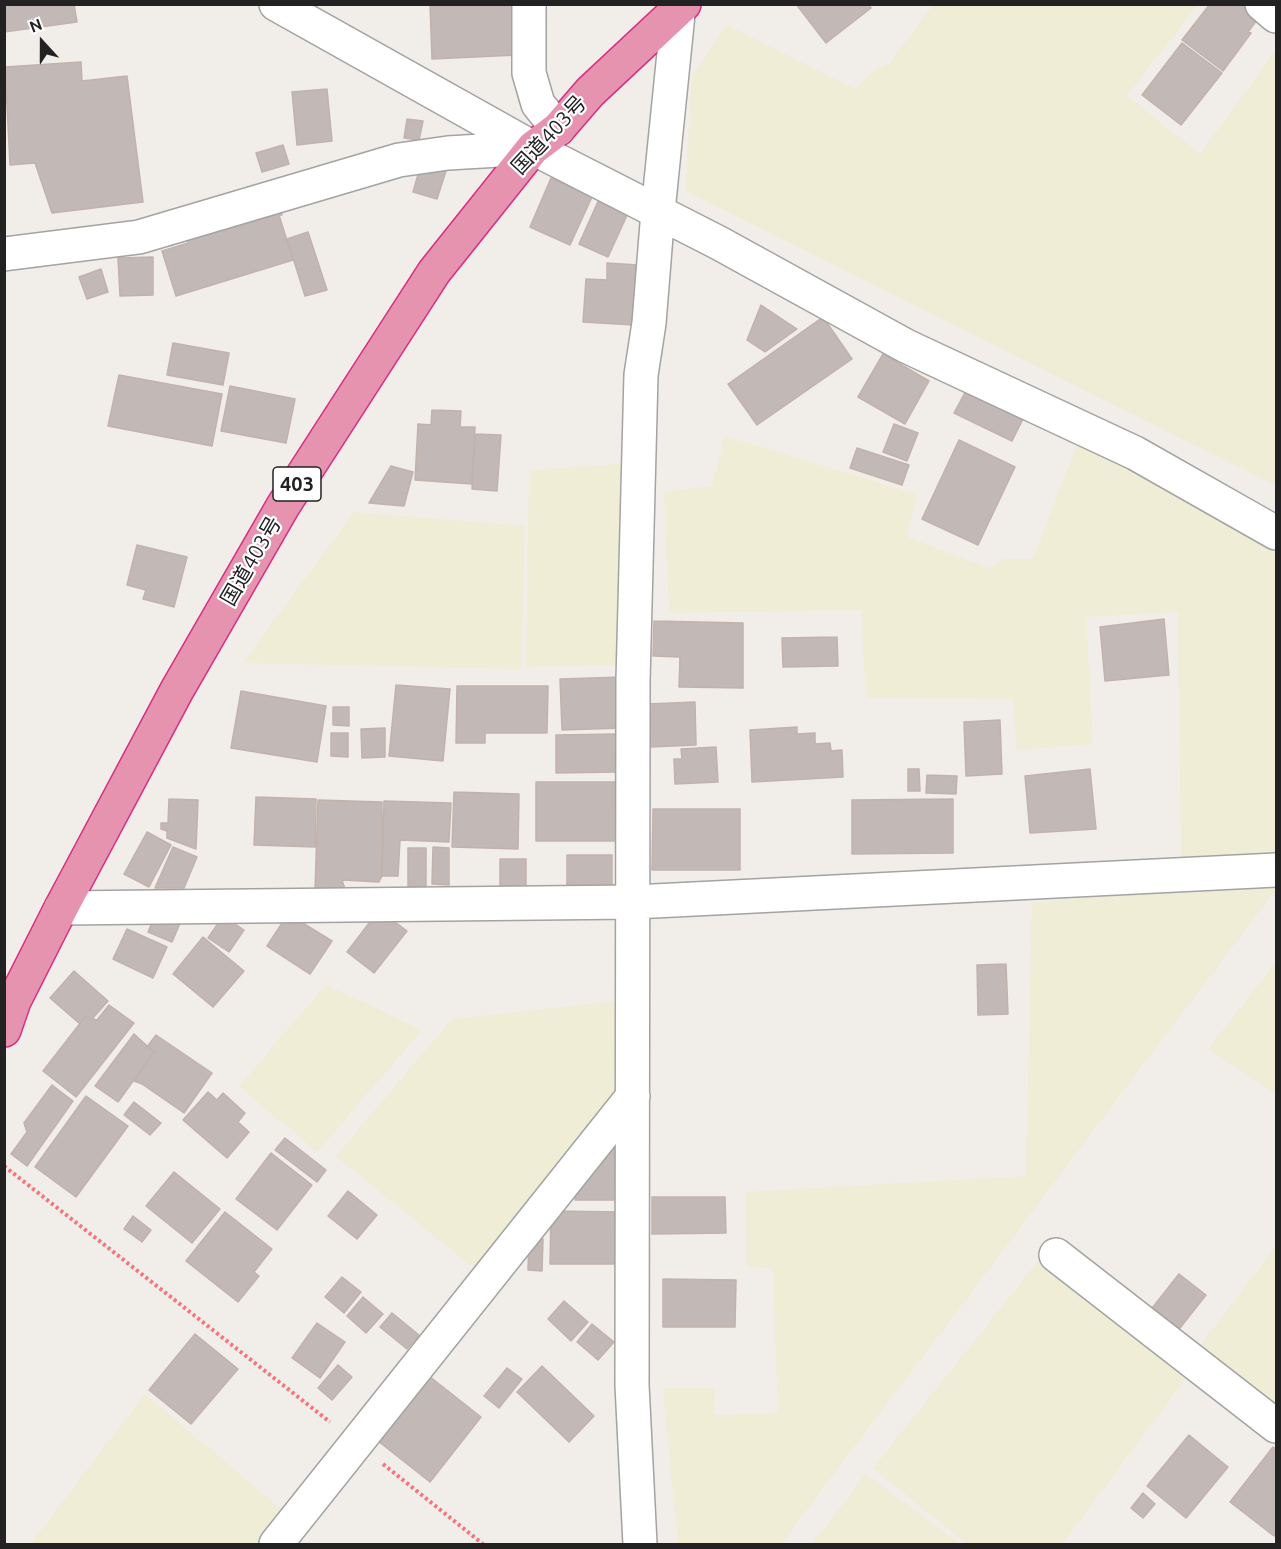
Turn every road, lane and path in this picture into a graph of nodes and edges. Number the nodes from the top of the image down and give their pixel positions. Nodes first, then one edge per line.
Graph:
1 (276, 4) edge
2 (530, 4) edge
3 (1262, 4) edge
4 (681, 6) edge
5 (1276, 16) edge
6 (545, 138) junction
7 (658, 211) junction
8 (4, 254) edge
9 (1276, 533) edge
10 (1276, 870) edge
11 (634, 902) junction
12 (61, 908) junction
13 (8, 1011) edge
14 (633, 1096) junction
15 (4, 1166) edge
16 (1056, 1255) dead end
17 (1276, 1426) edge
18 (357, 1443) junction
19 (276, 1545) edge
20 (483, 1545) edge
21 (640, 1545) edge

1 - 6 street
2 - 6 street
3 - 5 street
4 - 6 highway, 国道403号 / 403
4 - 7 street
6 - 7 street
6 - 8 street
6 - 12 highway, 国道403号 / 403
7 - 9 street
7 - 11 street
10 - 11 street
11 - 12 street
11 - 14 street
12 - 13 highway, 国道403号 / 403
14 - 18 street
14 - 21 street
15 - 18 path
16 - 17 street
18 - 19 street
18 - 20 path

